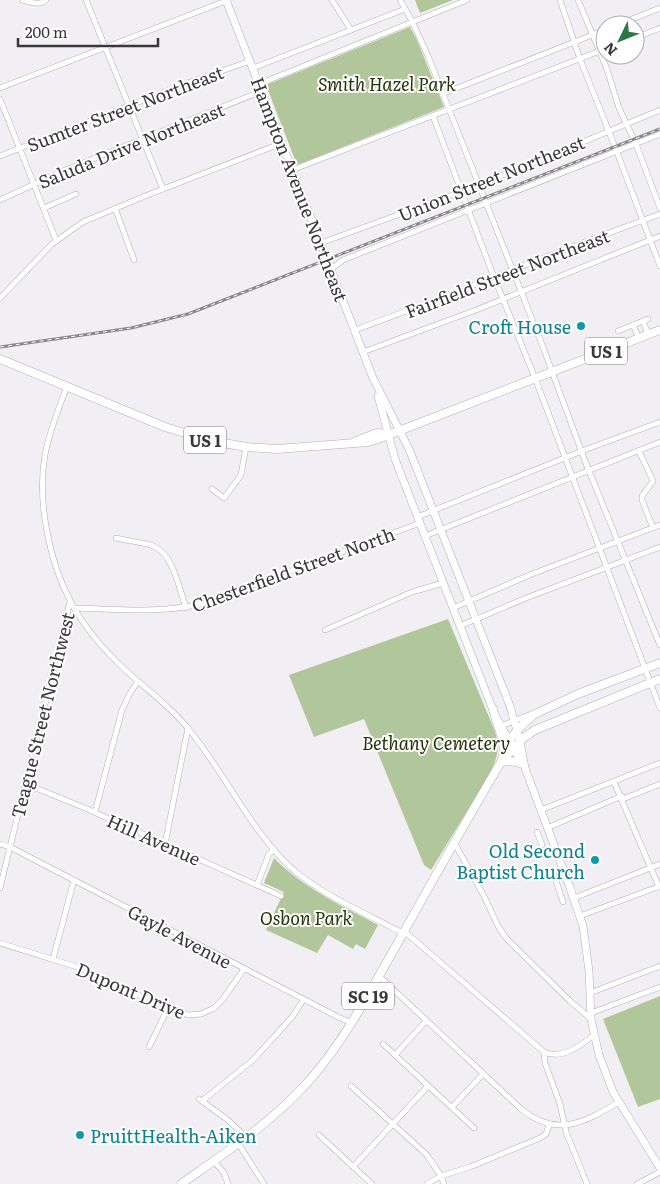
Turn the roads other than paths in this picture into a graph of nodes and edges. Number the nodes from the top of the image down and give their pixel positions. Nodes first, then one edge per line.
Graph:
1 (22, 0) edge
2 (46, 0) edge
3 (86, 0) edge
4 (226, 0) edge
5 (332, 0) edge
6 (400, 0) edge
7 (467, 0) edge
8 (560, 0) edge
9 (578, 0) edge
10 (660, 8) edge
11 (405, 9) junction
12 (642, 15) edge
13 (412, 21) junction
14 (660, 28) edge
15 (351, 30) junction
16 (595, 34) edge
17 (645, 34) edge
18 (592, 35) junction
19 (595, 40) edge
20 (575, 41) junction
21 (105, 47) junction
22 (595, 53) edge
23 (580, 59) junction
24 (251, 64) junction
25 (607, 65) edge
26 (260, 87) junction
27 (0, 88) edge
28 (442, 94) junction
29 (0, 99) edge
30 (128, 106) junction
31 (449, 110) junction
32 (660, 110) edge
33 (433, 116) junction
34 (626, 124) junction
35 (609, 131) junction
36 (660, 134) edge
37 (142, 138) junction
38 (282, 143) junction
39 (636, 144) junction
40 (20, 149) junction
41 (617, 152) junction
42 (0, 156) edge
43 (292, 170) junction
44 (34, 184) junction
45 (479, 185) junction
46 (164, 189) junction
47 (461, 192) junction
48 (76, 194) dead end
49 (0, 200) edge
50 (486, 203) junction
51 (44, 208) junction
52 (116, 208) junction
53 (660, 208) edge
54 (468, 211) junction
55 (660, 214) edge
56 (643, 221) junction
57 (660, 236) edge
58 (56, 240) junction
59 (650, 240) junction
60 (321, 243) junction
61 (134, 260) dead end
62 (660, 266) edge
63 (331, 269) junction
64 (511, 269) junction
65 (494, 276) junction
66 (520, 291) junction
67 (0, 298) edge
68 (503, 298) junction
69 (633, 325) junction
70 (354, 330) junction
71 (660, 330) edge
72 (618, 331) dead end
73 (648, 334) junction
74 (639, 338) junction
75 (363, 352) junction
76 (0, 358) edge
77 (552, 372) junction
78 (373, 378) junction
79 (535, 378) junction
80 (67, 386) junction
81 (660, 422) edge
82 (400, 430) junction
83 (388, 434) junction
84 (660, 442) edge
85 (246, 447) junction
86 (582, 451) junction
87 (639, 451) junction
88 (564, 458) junction
89 (589, 470) junction
90 (572, 478) junction
91 (212, 489) dead end
92 (433, 510) junction
93 (418, 520) junction
94 (660, 525) edge
95 (654, 528) junction
96 (440, 530) junction
97 (425, 536) junction
98 (116, 538) dead end
99 (618, 541) junction
100 (599, 548) junction
101 (660, 548) edge
102 (626, 561) junction
103 (607, 568) junction
104 (443, 583) junction
105 (70, 601) junction
106 (468, 601) junction
107 (74, 608) junction
108 (186, 608) junction
109 (453, 608) junction
110 (475, 619) junction
111 (460, 626) junction
112 (325, 630) dead end
113 (660, 645) edge
114 (660, 663) edge
115 (646, 668) junction
116 (660, 679) edge
117 (138, 681) junction
118 (651, 683) junction
119 (660, 708) edge
120 (544, 709) junction
121 (493, 710) junction
122 (514, 720) junction
123 (527, 721) junction
124 (501, 726) junction
125 (188, 728) junction
126 (517, 730) junction
127 (532, 732) junction
128 (520, 741) junction
129 (512, 744) junction
130 (504, 752) junction
131 (501, 762) junction
132 (660, 763) edge
133 (523, 765) junction
134 (614, 782) junction
135 (26, 784) junction
136 (660, 784) edge
137 (622, 797) junction
138 (541, 810) junction
139 (95, 812) junction
140 (548, 830) junction
141 (454, 842) junction
142 (0, 844) edge
143 (165, 844) junction
144 (542, 845) dead end
145 (10, 847) junction
146 (274, 849) junction
147 (660, 864) edge
148 (650, 867) junction
149 (554, 876) dead end
150 (74, 880) junction
151 (257, 885) junction
152 (570, 885) junction
153 (659, 886) edge
154 (0, 888) edge
155 (559, 889) junction
156 (282, 896) dead end
157 (574, 898) junction
158 (563, 902) dead end
159 (580, 916) junction
160 (404, 932) junction
161 (0, 943) edge
162 (53, 959) junction
163 (660, 966) edge
164 (244, 969) junction
165 (379, 976) junction
166 (660, 987) edge
167 (590, 993) junction
168 (303, 1000) junction
169 (168, 1008) junction
170 (591, 1016) junction
171 (426, 1020) junction
172 (352, 1023) junction
173 (594, 1035) junction
174 (383, 1044) dead end
175 (149, 1048) dead end
176 (544, 1052) junction
177 (395, 1055) junction
178 (483, 1074) junction
179 (351, 1086) dead end
180 (428, 1086) junction
181 (619, 1102) junction
182 (452, 1107) junction
183 (393, 1124) junction
184 (550, 1125) junction
185 (564, 1126) junction
186 (474, 1128) dead end
187 (319, 1135) dead end
188 (246, 1138) junction
189 (238, 1144) junction
190 (214, 1160) junction
191 (353, 1167) junction
192 (660, 1170) edge
193 (441, 1176) junction
194 (181, 1184) edge
195 (228, 1184) edge
196 (264, 1184) edge
197 (372, 1184) edge
198 (427, 1184) edge
199 (444, 1184) edge
200 (587, 1184) edge
201 (637, 1184) edge

1 - 2 street
3 - 21 street
4 - 21 street
4 - 24 street, Hampton Avenue Northeast
5 - 15 street
6 - 11 street
7 - 13 street
8 - 20 street
9 - 18 street
10 - 12 street
11 - 13 street
11 - 15 street, Sumter Street Northeast
13 - 26 street
13 - 28 street
14 - 17 street
15 - 24 street, Sumter Street Northeast
16 - 18 street
18 - 19 street
18 - 20 street
20 - 23 street
20 - 28 street
21 - 27 street
21 - 30 street
22 - 23 street
23 - 31 street
23 - 35 street
24 - 26 street, Hampton Avenue Northeast
24 - 30 street, Sumter Street Northeast
25 - 34 street
26 - 37 street, Saluda Drive Northeast
26 - 38 street, Hampton Avenue Northeast
28 - 31 street
29 - 40 street
30 - 37 street
30 - 40 street, Sumter Street Northeast
31 - 33 street
31 - 45 street
32 - 34 street, Union Street Northeast
33 - 43 street
33 - 47 street
34 - 35 street, Union Street Northeast
34 - 39 street
35 - 41 street
35 - 45 street, Union Street Northeast
36 - 39 street, Union Street Northeast
37 - 44 street, Saluda Drive Northeast
37 - 46 street
38 - 43 street, Hampton Avenue Northeast
38 - 46 street
39 - 41 street, Union Street Northeast
39 - 53 street
40 - 42 street, Sumter Street Northeast
40 - 44 street
41 - 50 street, Union Street Northeast
41 - 56 street
43 - 60 street, Hampton Avenue Northeast
44 - 49 street, Saluda Drive Northeast
44 - 51 street
45 - 47 street, Union Street Northeast
45 - 50 street
46 - 52 street
47 - 54 street
47 - 60 street, Union Street Northeast
48 - 51 street
50 - 54 street, Union Street Northeast
50 - 64 street
51 - 58 street
52 - 58 street
52 - 61 street
54 - 63 street, Union Street Northeast
54 - 65 street
55 - 56 street, Fairfield Street Northeast
56 - 59 street
56 - 64 street, Fairfield Street Northeast
57 - 59 street, Fairfield Street Northeast
58 - 67 street
59 - 62 street
59 - 66 street, Fairfield Street Northeast
60 - 63 street, Hampton Avenue Northeast
63 - 70 street, Hampton Avenue Northeast
64 - 65 street, Fairfield Street Northeast
64 - 66 street
65 - 68 street
65 - 70 street, Fairfield Street Northeast
66 - 68 street, Fairfield Street Northeast
66 - 77 street
68 - 75 street, Fairfield Street Northeast
68 - 79 street
69 - 72 street
69 - 73 street
69 - 74 street
70 - 75 street, Hampton Avenue Northeast
71 - 73 main road, US 1
73 - 74 main road, US 1
74 - 77 main road, US 1
75 - 78 street, Hampton Avenue Northeast
76 - 80 main road, US 1
77 - 79 main road, US 1
77 - 86 street
78 - 82 street, Hampton Avenue Northeast
78 - 83 street, Hampton Avenue Northeast
79 - 82 main road, US 1
79 - 88 street
80 - 85 main road, US 1
80 - 105 street
81 - 86 street, Chesterfield Street North
82 - 83 main road, US 1
82 - 92 street, Hampton Avenue Northeast
83 - 85 main road, US 1
83 - 93 street, Hampton Avenue Northeast
84 - 87 street
85 - 91 street
86 - 88 street, Chesterfield Street North
86 - 89 street
87 - 89 street
87 - 95 street
88 - 90 street
88 - 92 street, Chesterfield Street North
89 - 90 street
89 - 99 street
90 - 96 street
90 - 100 street
92 - 93 street, Chesterfield Street North
92 - 96 street, Hampton Avenue Northeast
93 - 97 street, Hampton Avenue Northeast
93 - 108 street, Chesterfield Street North
94 - 95 street
95 - 99 street
96 - 97 street
96 - 106 street, Hampton Avenue Northeast
97 - 104 street, Hampton Avenue Northeast
98 - 108 street
99 - 100 street
99 - 102 street
100 - 103 street
100 - 106 street
101 - 102 street
102 - 103 street
102 - 113 street
103 - 110 street
103 - 115 street
104 - 109 street, Hampton Avenue Northeast
104 - 112 street
105 - 107 street
105 - 135 street, Teague Street Northwest
106 - 109 street
106 - 110 street, Hampton Avenue Northeast
107 - 108 street, Chesterfield Street North
107 - 117 street
109 - 111 street, Hampton Avenue Northeast
110 - 111 street
110 - 122 street, Hampton Avenue Northeast
111 - 121 street, Hampton Avenue Northeast
114 - 115 main road, SC 19
115 - 118 street
115 - 120 main road, SC 19
116 - 118 main road, SC 19
117 - 125 street
117 - 139 street
118 - 119 street
118 - 127 main road, SC 19
120 - 122 street
120 - 123 main road, SC 19
121 - 124 street, Hampton Avenue Northeast
121 - 130 main road
122 - 124 street
122 - 126 street, Hampton Avenue Northeast
123 - 126 main road, SC 19
123 - 127 main road
124 - 129 street, Hampton Avenue Northeast
125 - 143 street
125 - 146 street
126 - 128 street, Hampton Avenue Northeast
126 - 129 main road, SC 19
127 - 128 main road, SC 19
128 - 129 main road, SC 19
128 - 133 street, Hampton Avenue Northeast
129 - 130 main road, SC 19
129 - 131 main road, SC 19
129 - 133 street, Hampton Avenue Northeast
130 - 131 main road, SC 19
131 - 133 main road
131 - 141 main road, SC 19
132 - 134 street
133 - 138 street
134 - 137 street
134 - 138 street
135 - 139 street, Hill Avenue
135 - 145 street, Teague Street Northwest
136 - 137 street
137 - 140 street
137 - 148 street
138 - 140 street
139 - 143 street, Hill Avenue
140 - 144 street
140 - 152 street
141 - 160 main road, SC 19
141 - 170 street
142 - 145 street, Gayle Avenue
143 - 151 street, Hill Avenue
145 - 150 street, Gayle Avenue
145 - 154 street, Teague Street Northwest
146 - 151 street
146 - 160 street
147 - 148 street
148 - 153 street
148 - 157 street
149 - 155 street
150 - 162 street
150 - 164 street, Gayle Avenue
151 - 156 street, Hill Avenue
152 - 155 street
152 - 157 street
153 - 159 street
155 - 158 street
157 - 159 street
159 - 167 street
160 - 165 main road, SC 19
160 - 176 street
161 - 162 street, Dupont Drive
162 - 169 street, Dupont Drive
163 - 167 street
164 - 168 street, Gayle Avenue
164 - 169 street, Dupont Drive
165 - 171 street
165 - 172 main road, SC 19
166 - 170 street
167 - 170 street
168 - 172 street, Gayle Avenue
168 - 188 street
169 - 175 street
170 - 173 street
171 - 177 street
171 - 178 street
172 - 188 main road, SC 19
173 - 176 street
173 - 181 street
174 - 177 street
176 - 185 street
177 - 180 street
178 - 182 street
178 - 184 street
179 - 183 street
180 - 182 street
180 - 183 street
181 - 185 street
181 - 192 street
182 - 186 street
183 - 191 street
183 - 193 street
184 - 185 street
184 - 193 street
185 - 200 street
187 - 191 street
188 - 189 main road, SC 19
189 - 190 main road, SC 19
189 - 196 street
190 - 194 main road, SC 19
190 - 195 street
191 - 197 street
192 - 201 street
193 - 198 street
193 - 199 street

